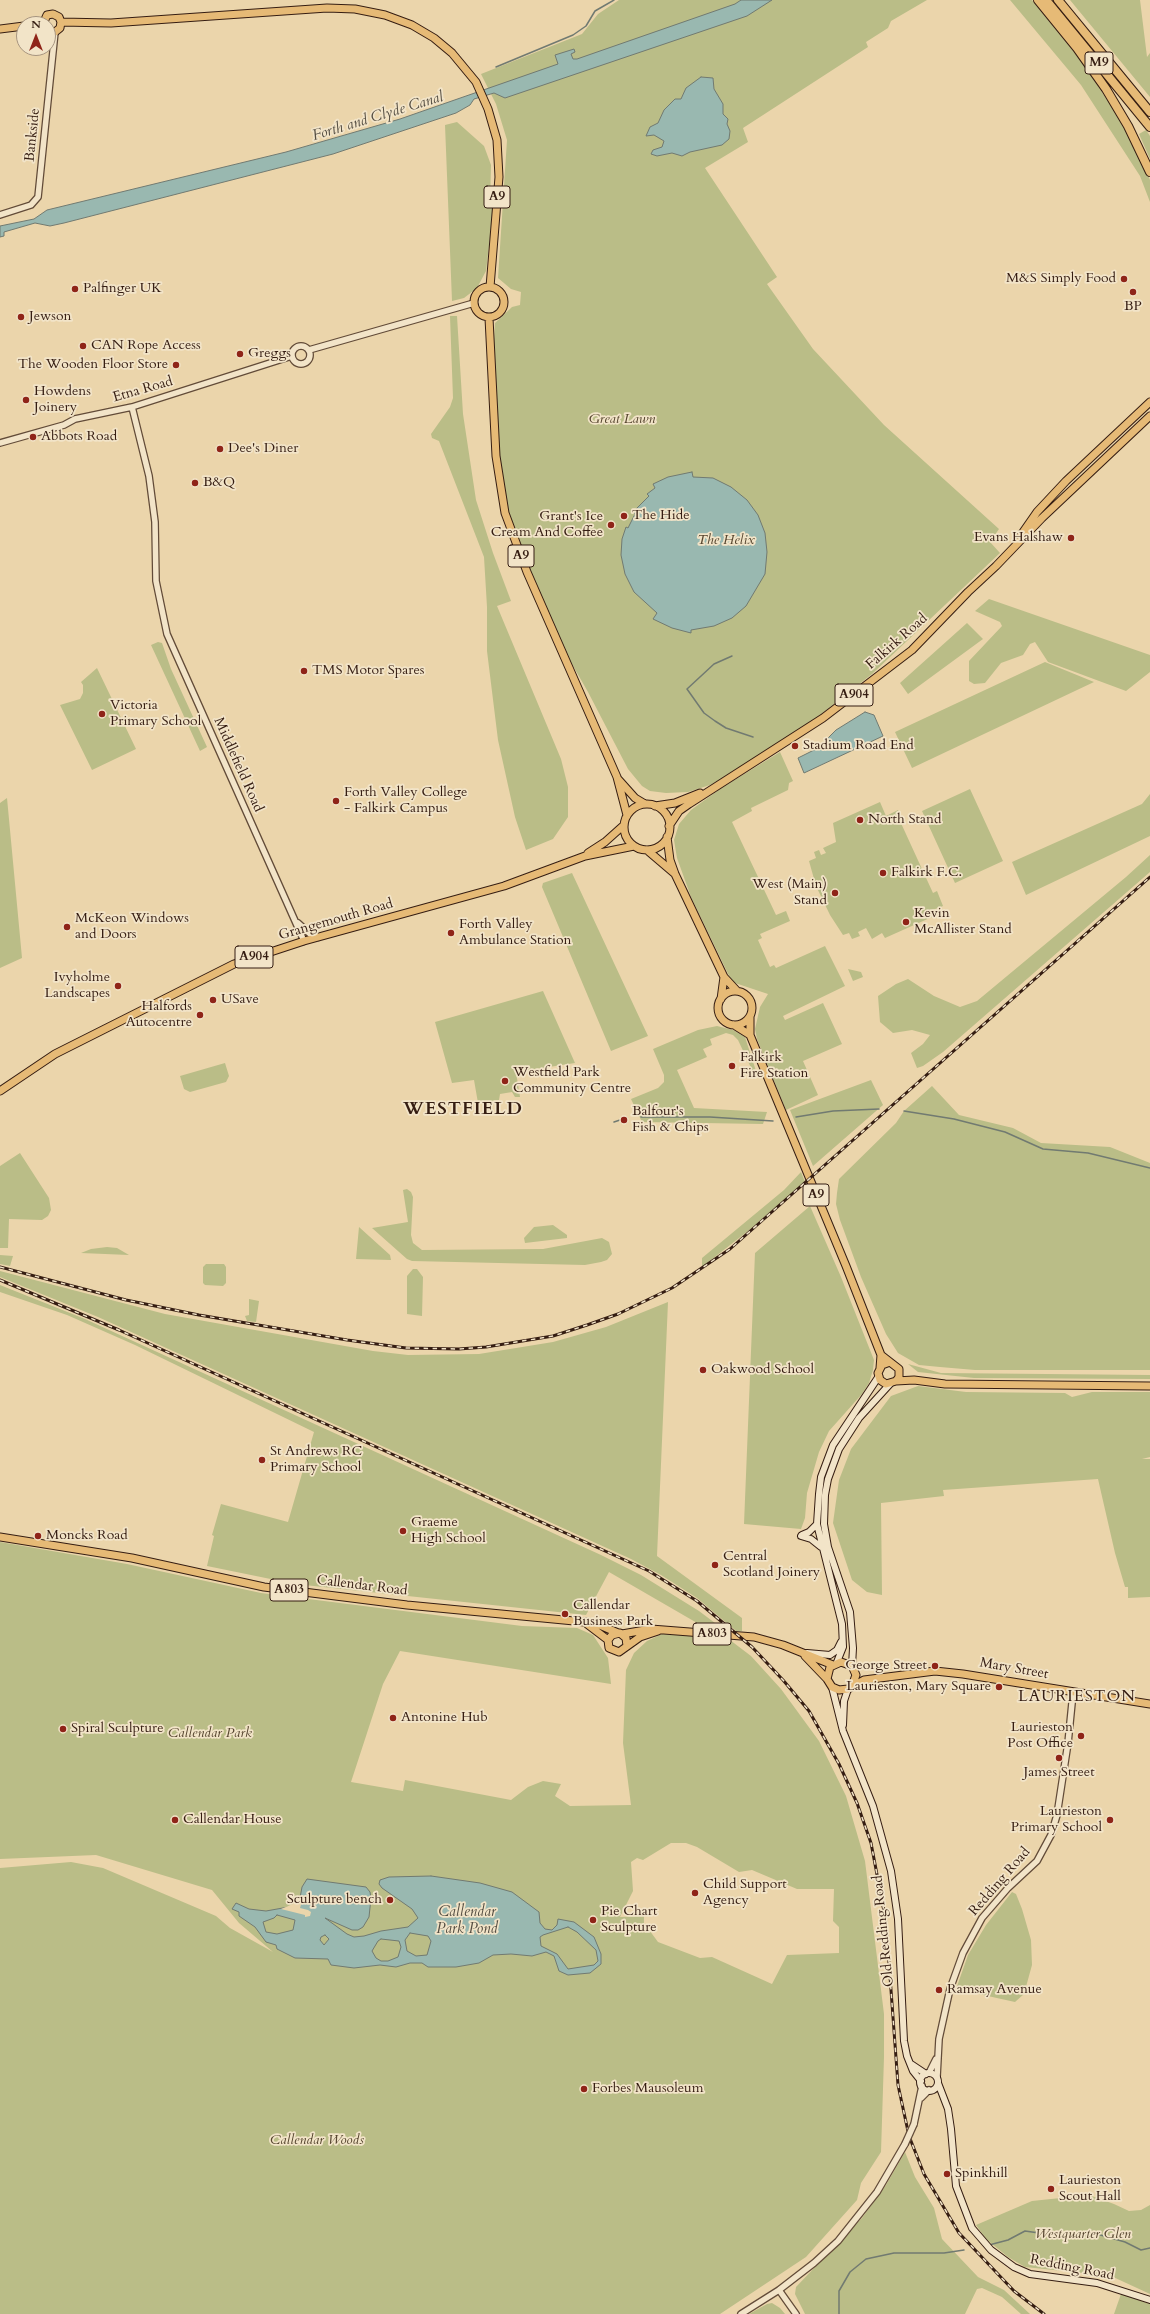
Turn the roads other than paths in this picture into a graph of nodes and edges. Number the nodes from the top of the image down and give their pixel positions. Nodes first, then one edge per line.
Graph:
1 (1038, 0) edge
2 (1046, 0) edge
3 (1058, 0) edge
4 (47, 16) edge
5 (61, 22) junction
6 (16, 27) edge
7 (0, 29) edge
8 (56, 30) edge
9 (49, 56) edge
10 (1150, 112) edge
11 (1150, 127) edge
12 (1150, 172) edge
13 (0, 215) edge
14 (490, 287) junction
15 (474, 303) junction
16 (489, 318) junction
17 (309, 350) junction
18 (292, 356) junction
19 (1150, 402) edge
20 (132, 407) junction
21 (1150, 416) edge
22 (0, 443) edge
23 (1008, 554) junction
24 (617, 778) junction
25 (712, 789) junction
26 (645, 804) junction
27 (655, 806) junction
28 (627, 815) junction
29 (624, 825) junction
30 (669, 826) junction
31 (667, 837) junction
32 (634, 846) junction
33 (647, 850) junction
34 (585, 856) junction
35 (675, 874) junction
36 (294, 918) junction
37 (318, 937) junction
38 (304, 942) junction
39 (724, 977) junction
40 (738, 991) junction
41 (721, 999) junction
42 (750, 1016) junction
43 (734, 1025) junction
44 (750, 1035) junction
45 (0, 1091) edge
46 (881, 1355) junction
47 (890, 1362) junction
48 (880, 1368) junction
49 (900, 1373) junction
50 (879, 1376) junction
51 (914, 1380) junction
52 (893, 1382) junction
53 (1150, 1386) edge
54 (817, 1524) junction
55 (0, 1537) edge
56 (821, 1547) junction
57 (582, 1621) junction
58 (664, 1630) junction
59 (620, 1633) junction
60 (608, 1640) junction
61 (842, 1645) junction
62 (627, 1646) junction
63 (794, 1650) junction
64 (802, 1653) junction
65 (834, 1664) junction
66 (853, 1668) junction
67 (873, 1678) junction
68 (827, 1679) junction
69 (832, 1687) junction
70 (850, 1688) junction
71 (1073, 1693) junction
72 (1150, 1704) edge
73 (843, 1731) junction
74 (938, 2057) junction
75 (910, 2063) junction
76 (927, 2074) junction
77 (937, 2080) junction
78 (921, 2084) junction
79 (931, 2090) junction
80 (921, 2098) junction
81 (942, 2098) junction
82 (779, 2290) junction
83 (1150, 2300) edge
84 (741, 2314) edge
85 (796, 2314) edge

1 - 12 highway
2 - 11 highway, M9
3 - 10 highway, M9
4 - 5 main road
5 - 8 main road
5 - 14 main road, A9
6 - 7 main road
9 - 13 street, Bankside
14 - 15 main road
14 - 16 main road
15 - 16 main road
15 - 17 street
16 - 24 main road, A9
17 - 18 street
17 - 18 street
18 - 20 street, Etna Road
19 - 23 main road, Falkirk Road / A904
20 - 22 street, Etna Road
20 - 36 street, Middlefield Road
21 - 23 main road, Falkirk Road / A904
23 - 25 main road, Falkirk Road / A904
24 - 26 main road, A9
24 - 28 main road, A9
25 - 27 main road, Falkirk Road / A904
25 - 30 main road, Falkirk Road / A904
26 - 27 main road
26 - 28 main road
27 - 30 main road
28 - 29 main road
29 - 32 main road
29 - 34 main road, Grangemouth Road / A904
30 - 31 main road
31 - 33 main road
31 - 35 main road
32 - 33 main road
32 - 34 main road, Grangemouth Road / A904
33 - 35 main road
34 - 37 main road, Grangemouth Road / A904
35 - 39 main road
36 - 37 street
36 - 38 street, Middlefield Road
37 - 38 main road, Grangemouth Road / A904
38 - 45 main road, Grangemouth Road / A904
39 - 40 main road
39 - 41 main road
40 - 41 main road
40 - 42 main road
41 - 43 main road
42 - 43 main road
42 - 44 main road, A9
43 - 44 main road
44 - 46 main road, A9
46 - 47 main road
46 - 48 main road, A9
47 - 48 main road
47 - 49 main road
48 - 50 main road
49 - 51 main road
49 - 52 main road
50 - 52 main road
50 - 54 main road
51 - 52 main road
51 - 53 main road
52 - 66 main road
54 - 56 main road
54 - 56 main road
55 - 57 main road, Callendar Road / A803
56 - 61 main road
57 - 59 main road, Callendar Road / A803
57 - 60 main road, Callendar Road / A803
58 - 59 main road, A803
58 - 62 main road, A803
58 - 63 main road, A803
59 - 60 main road, A803
59 - 62 main road
60 - 62 main road, A803
61 - 63 main road
61 - 65 main road
63 - 64 main road, A803
64 - 65 main road, A803
64 - 68 main road, A803
65 - 66 main road, A803
65 - 68 main road
66 - 67 main road, Mary Street / A803
66 - 70 main road
67 - 70 main road, Mary Street / A803
67 - 71 main road, Mary Street / A803
68 - 69 main road, A803
69 - 70 main road, A803
69 - 73 main road, Old Redding Road
70 - 73 main road, Old Redding Road
71 - 72 main road, Mary Street / A803
71 - 74 street, Redding Road
73 - 75 main road, Old Redding Road
74 - 76 street, Redding Road
74 - 77 street, Redding Road
75 - 76 main road
75 - 78 main road, Old Redding Road
76 - 77 main road
76 - 78 main road
77 - 79 main road
77 - 81 main road, Redding Road
78 - 79 main road, Redding Road
78 - 80 street
79 - 80 street
79 - 81 main road, Redding Road
80 - 82 street, bridge
81 - 83 main road, Redding Road
82 - 84 street
82 - 85 street

